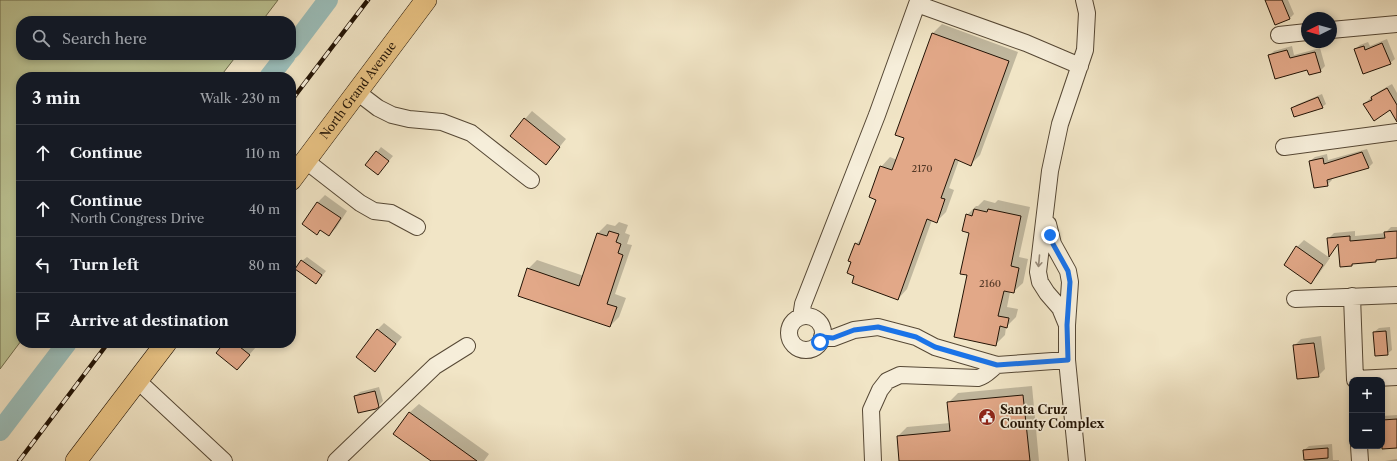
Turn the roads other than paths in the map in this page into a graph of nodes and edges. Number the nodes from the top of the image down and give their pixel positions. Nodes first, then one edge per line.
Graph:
1 (426, 0) edge
2 (1084, 0) edge
3 (1397, 24) edge
4 (1337, 29) edge
5 (1301, 33) edge
6 (1279, 35) dead end
7 (1080, 66) junction
8 (357, 92) junction
9 (1397, 132) edge
10 (1284, 147) dead end
11 (306, 161) junction
12 (296, 174) edge
13 (531, 180) dead end
14 (1046, 208) junction
15 (417, 227) dead end
16 (1397, 295) edge
17 (1352, 296) junction
18 (1295, 299) dead end
19 (801, 317) junction
20 (1067, 325) junction
21 (822, 337) junction
22 (467, 346) dead end
23 (162, 348) edge
24 (1068, 360) junction
25 (997, 365) junction
26 (1355, 377) edge
27 (1397, 377) edge
28 (1385, 378) edge
29 (138, 381) junction
30 (1359, 449) edge
31 (339, 460) edge
32 (76, 461) edge
33 (224, 461) edge
34 (873, 461) edge
35 (1077, 461) edge
36 (1360, 461) edge

1 - 8 main road, North Grand Avenue
2 - 7 street
3 - 4 street
5 - 6 street
7 - 14 street
7 - 19 street
8 - 11 main road, North Grand Avenue
8 - 13 street
9 - 10 street
11 - 12 main road, North Grand Avenue
11 - 15 street
14 - 20 street
14 -> 20 street
16 - 17 street
17 - 18 street
17 - 26 street
19 - 21 street
19 - 21 street
20 - 24 street
21 - 25 street
22 - 31 street
23 - 29 main road
24 - 25 street
24 - 35 street
25 - 34 street
27 - 28 street
29 - 32 main road
29 - 33 street
30 - 36 street

